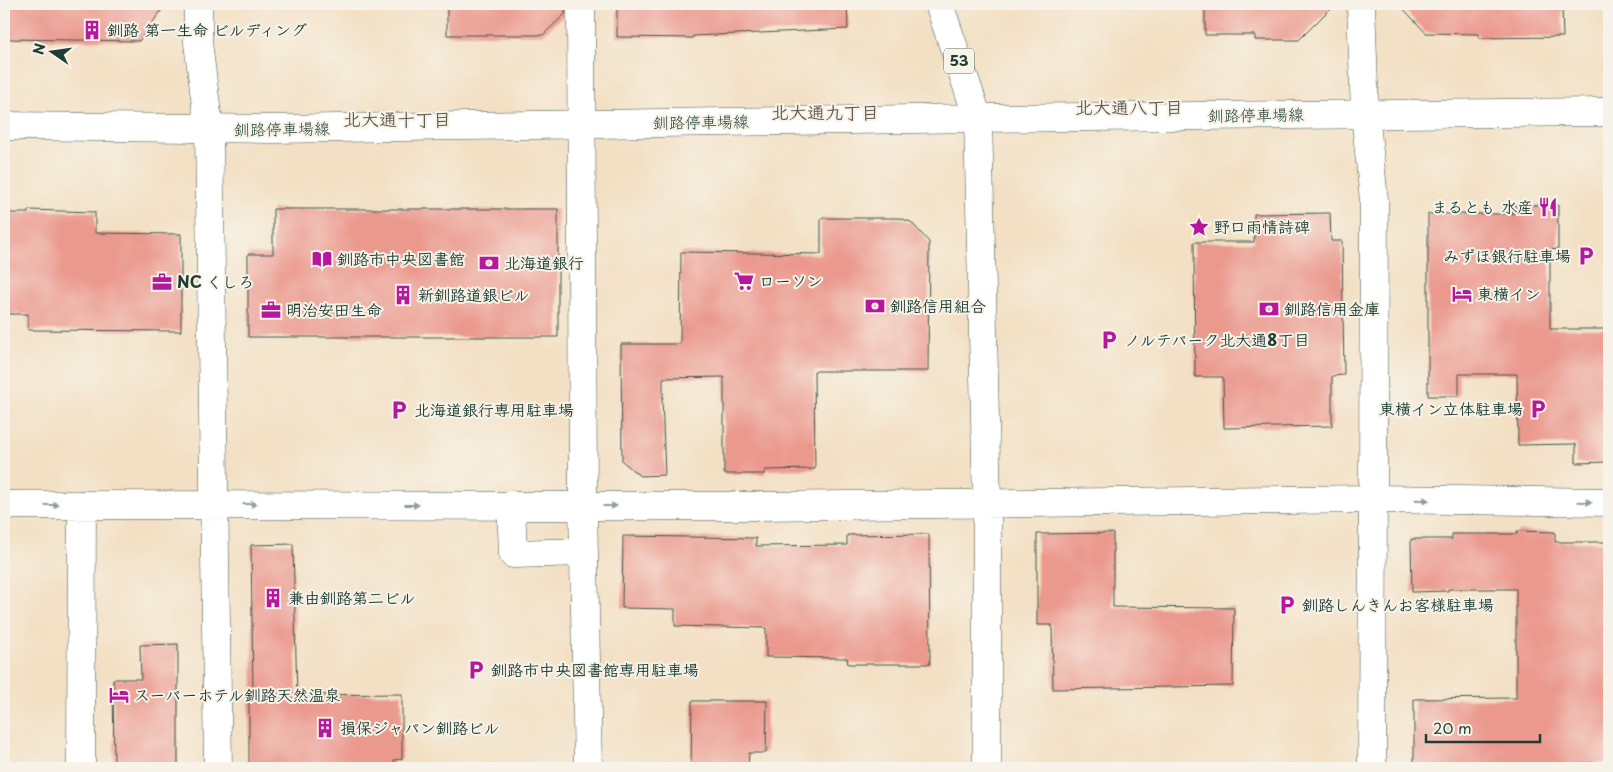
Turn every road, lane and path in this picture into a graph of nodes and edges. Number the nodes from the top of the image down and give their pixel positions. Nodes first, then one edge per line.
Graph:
1 (198, 4) edge
2 (581, 4) edge
3 (940, 4) edge
4 (1362, 4) edge
5 (1609, 112) edge
6 (1365, 113) junction
7 (978, 118) junction
8 (583, 124) junction
9 (4, 126) edge
10 (209, 129) junction
11 (1373, 499) junction
12 (1609, 502) edge
13 (214, 504) junction
14 (987, 504) junction
15 (4, 505) edge
16 (82, 505) junction
17 (512, 505) junction
18 (583, 506) junction
19 (584, 552) junction
20 (81, 768) edge
21 (218, 768) edge
22 (588, 768) edge
23 (987, 768) edge
24 (1372, 768) edge

1 - 10 street
2 - 8 street
3 - 7 street, 53
4 - 6 street
5 - 6 street, 釧路停車場線
6 - 7 street, 釧路停車場線
6 - 11 street
7 - 8 street, 釧路停車場線
7 - 14 street
8 - 10 street, 釧路停車場線
8 - 18 street
9 - 10 street, 釧路停車場線
10 - 13 street
11 -> 12 street
11 - 14 street
11 - 24 street
13 - 16 street
13 -> 17 street
13 - 21 street
18 -> 14 street
14 - 23 street
15 -> 16 street
16 - 20 street
17 - 18 street
17 - 19 street
18 - 19 street
19 - 22 street

